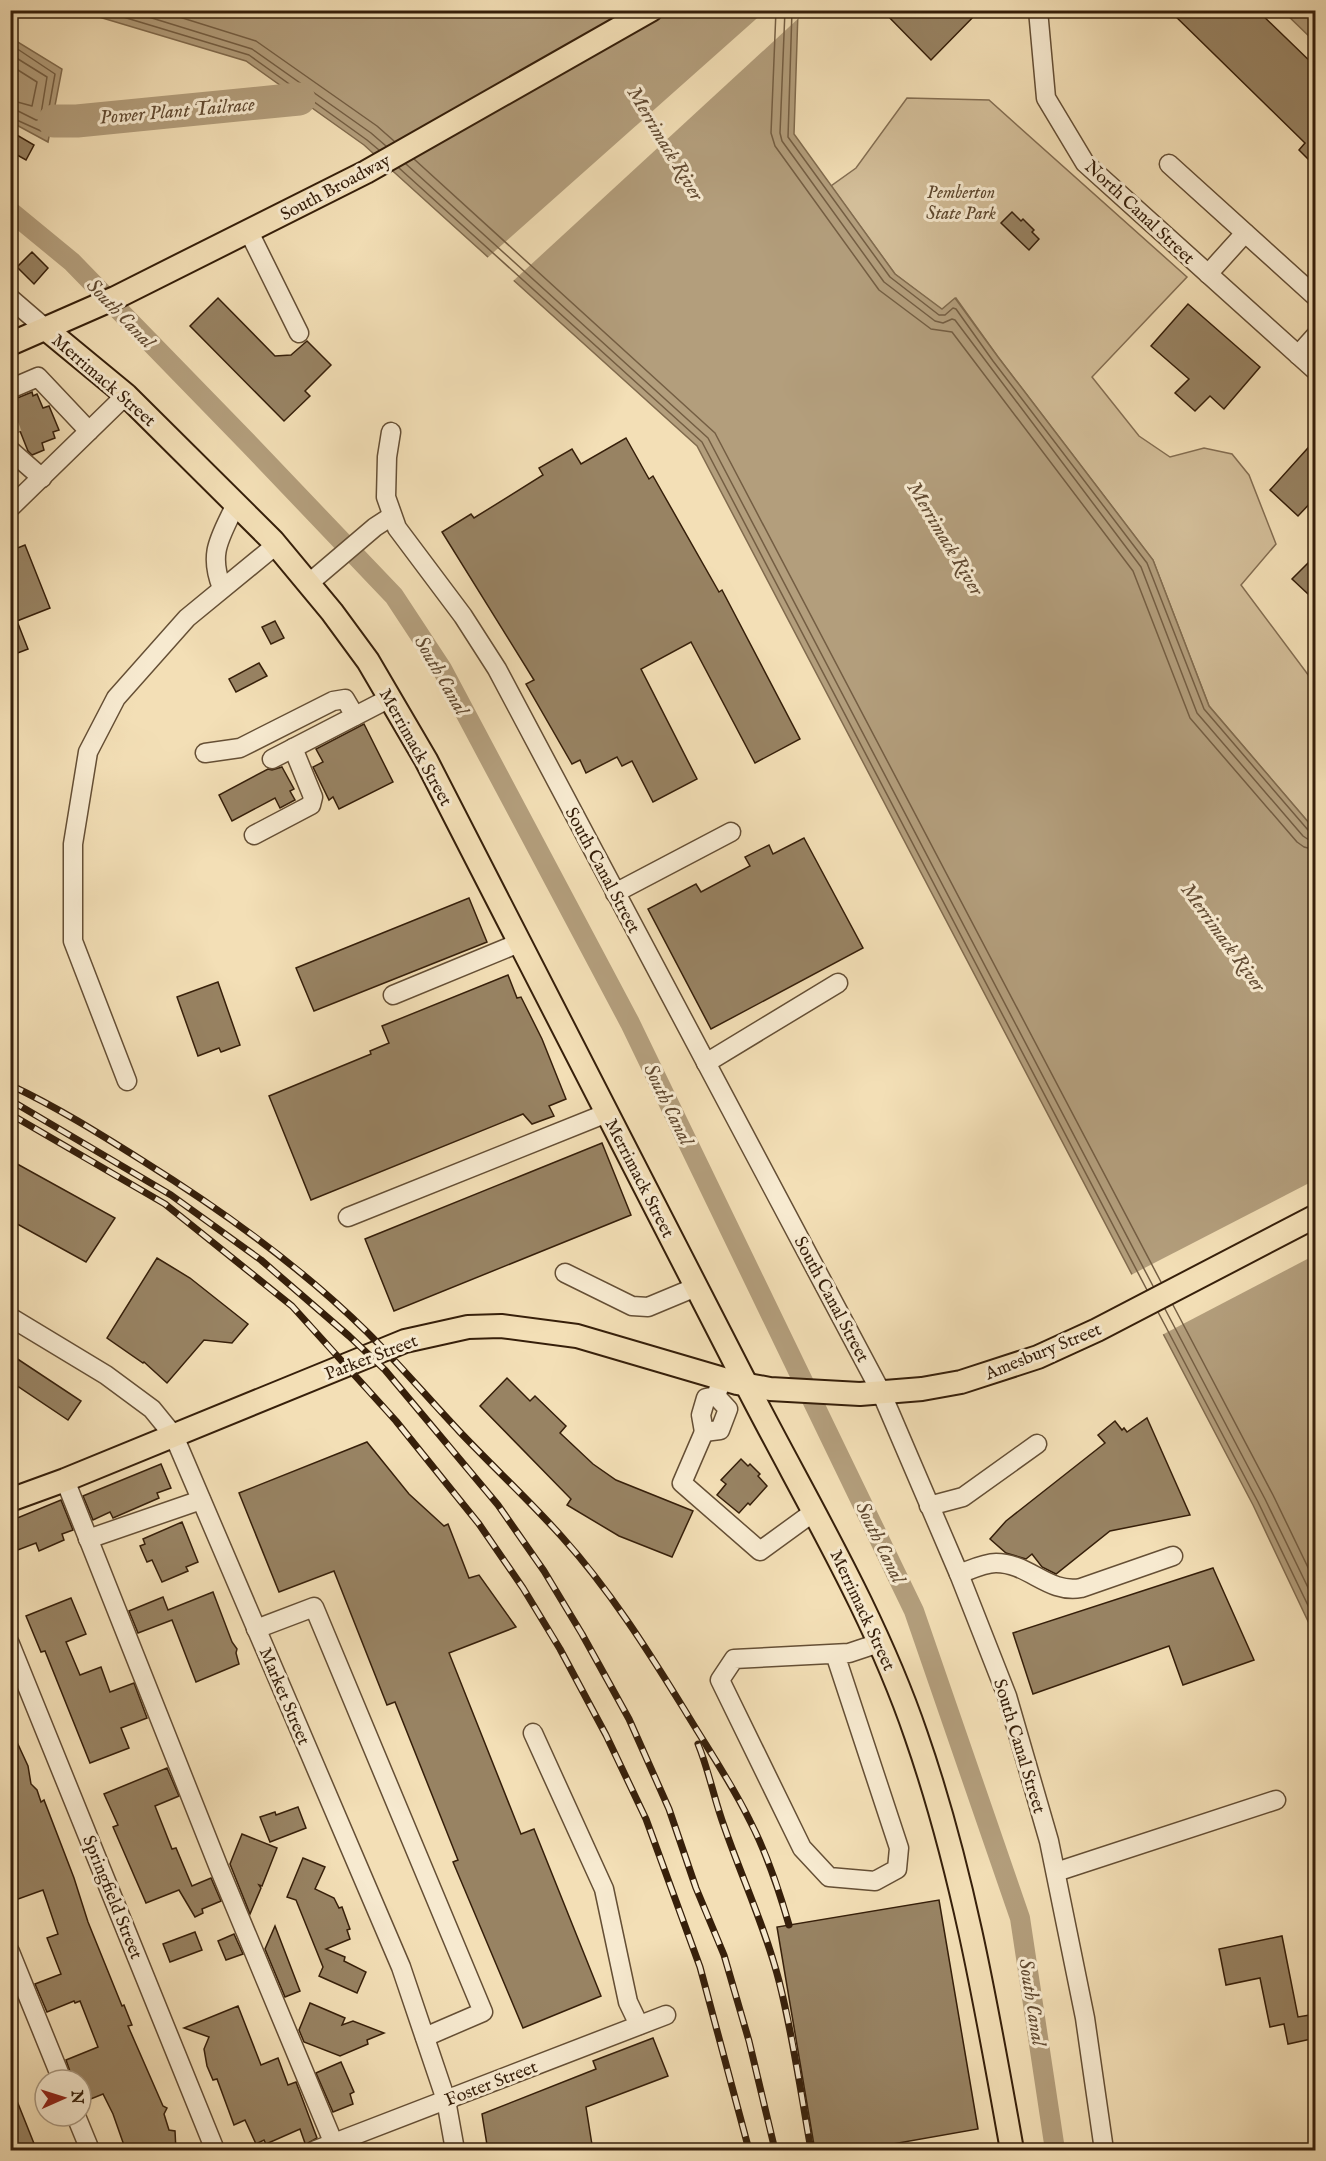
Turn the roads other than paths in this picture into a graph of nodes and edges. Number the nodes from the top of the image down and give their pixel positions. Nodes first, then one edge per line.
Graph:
1 (651, 10) edge
2 (1038, 10) edge
3 (1169, 164) dead end
4 (249, 232) junction
5 (1245, 233) junction
6 (1208, 274) junction
7 (1316, 297) edge
8 (10, 298) edge
9 (46, 329) junction
10 (299, 333) dead end
11 (1316, 335) edge
12 (10, 344) edge
13 (1298, 355) junction
14 (1316, 371) edge
15 (10, 389) edge
16 (126, 395) junction
17 (89, 431) junction
18 (391, 432) dead end
19 (13, 445) edge
20 (42, 478) junction
21 (236, 506) junction
22 (10, 508) edge
23 (393, 516) junction
24 (276, 546) junction
25 (308, 584) junction
26 (222, 588) junction
27 (390, 698) junction
28 (355, 716) junction
29 (293, 748) junction
30 (206, 753) dead end
31 (272, 759) dead end
32 (731, 832) dead end
33 (254, 835) dead end
34 (615, 893) junction
35 (519, 943) junction
36 (838, 983) dead end
37 (393, 995) dead end
38 (706, 1063) junction
39 (127, 1082) dead end
40 (607, 1113) junction
41 (1316, 1216) edge
42 (348, 1217) dead end
43 (565, 1272) dead end
44 (696, 1287) junction
45 (11, 1319) edge
46 (746, 1385) junction
47 (719, 1387) junction
48 (871, 1393) junction
49 (174, 1436) junction
50 (1036, 1444) dead end
51 (65, 1480) junction
52 (10, 1500) edge
53 (201, 1500) junction
54 (929, 1506) junction
55 (815, 1511) junction
56 (88, 1539) junction
57 (1173, 1556) dead end
58 (959, 1574) junction
59 (256, 1629) junction
60 (879, 1643) junction
61 (10, 1644) edge
62 (835, 1654) junction
63 (533, 1733) dead end
64 (1276, 1800) dead end
65 (1056, 1872) junction
66 (10, 1952) edge
67 (666, 2015) dead end
68 (639, 2025) junction
69 (425, 2037) junction
70 (57, 2068) edge
71 (447, 2100) junction
72 (81, 2128) edge
73 (334, 2144) junction
74 (90, 2151) edge
75 (215, 2151) edge
76 (316, 2151) edge
77 (455, 2151) edge
78 (1012, 2151) edge
79 (1104, 2151) edge

1 - 4 main road, South Broadway
2 - 6 street, North Canal Street
3 - 5 street
4 - 9 main road, South Broadway
4 - 10 street
5 - 6 street
5 - 7 street
6 - 13 street, North Canal Street
8 - 9 street
9 - 12 main road, South Broadway
9 - 16 main road, Merrimack Street
11 - 13 street
13 - 14 street, North Canal Street
15 - 17 street
16 - 17 street
16 - 21 main road, Merrimack Street
17 - 20 street
18 - 23 street, South Canal Street
19 - 20 street
20 - 22 street
21 - 24 main road, Merrimack Street
21 - 26 street
23 - 25 street
23 - 34 street, South Canal Street
24 - 25 main road, Merrimack Street
24 - 26 street
25 - 27 main road, Merrimack Street
26 - 39 street
27 - 28 street
27 - 35 main road, Merrimack Street
28 - 29 street
28 - 30 street
29 - 31 street
29 - 33 street
32 - 34 street
34 - 38 street, South Canal Street
35 - 37 street
35 - 40 main road, Merrimack Street
36 - 38 street
38 - 48 street, South Canal Street
40 - 42 street
40 - 44 main road, Merrimack Street
41 - 48 main road, Amesbury Street
43 - 44 street
44 - 46 main road, Merrimack Street
45 - 49 street, Market Street
46 - 47 main road, Parker Street
46 - 48 main road, Amesbury Street
46 - 55 main road, Merrimack Street
47 - 49 main road, Parker Street
47 - 55 street
48 - 54 street, South Canal Street
49 - 51 main road, Parker Street
49 - 53 street, Market Street
50 - 54 street
51 - 52 main road, Parker Street
51 - 56 street
53 - 56 street
53 - 59 street, Market Street
54 - 58 street, South Canal Street
55 - 60 main road, Merrimack Street
56 - 73 street
57 - 58 street
58 - 65 street, South Canal Street
59 - 69 street, Market Street
59 - 69 street
60 - 62 street
60 - 78 main road, Merrimack Street
61 - 75 street, Springfield Street
62 - 62 street
63 - 68 street
64 - 65 street
65 - 79 street, South Canal Street
66 - 70 street
67 - 68 street, Foster Street
68 - 71 street, Foster Street
69 - 71 street, Market Street
71 - 73 street, Foster Street
71 - 77 street, Market Street
72 - 74 street
73 - 76 street, Foster Street

